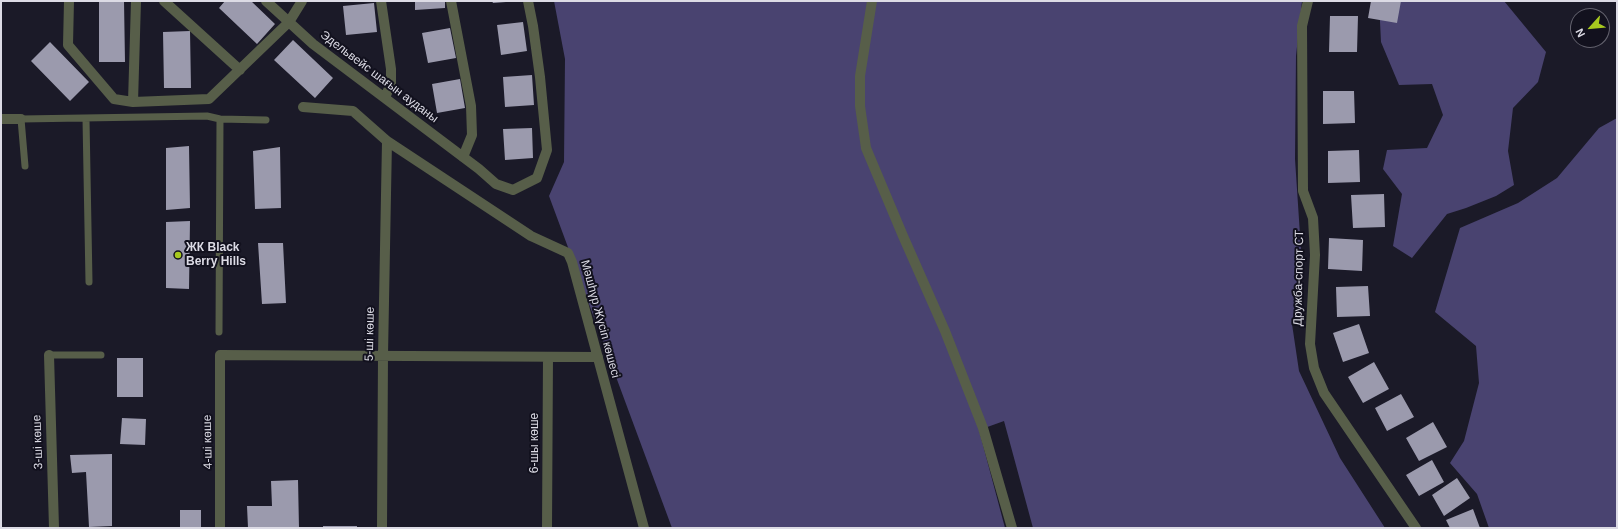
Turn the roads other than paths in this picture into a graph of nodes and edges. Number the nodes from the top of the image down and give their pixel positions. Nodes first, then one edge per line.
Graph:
1 (69, 1) edge
2 (136, 1) edge
3 (164, 1) edge
4 (266, 1) edge
5 (302, 1) edge
6 (381, 1) edge
7 (451, 1) edge
8 (528, 1) edge
9 (872, 1) edge
10 (1308, 1) edge
11 (289, 22) junction
12 (240, 70) junction
13 (385, 98) junction
14 (133, 102) junction
15 (302, 107) dead end
16 (1, 118) edge
17 (21, 119) junction
18 (86, 119) junction
19 (220, 119) junction
20 (266, 120) dead end
21 (387, 141) junction
22 (463, 157) junction
23 (25, 166) dead end
24 (89, 282) dead end
25 (219, 332) dead end
26 (49, 355) joint
27 (101, 355) dead end
28 (383, 355) junction
29 (548, 357) junction
30 (598, 357) junction
31 (54, 528) edge
32 (220, 528) edge
33 (382, 528) edge
34 (547, 528) edge
35 (644, 528) edge
36 (1012, 528) edge
37 (1416, 528) edge

1 - 14 street
2 - 14 street
3 - 12 street
4 - 11 street, Эдельвейс шағын ауданы
5 - 11 street
6 - 13 street
7 - 22 street
8 - 22 street, Эдельвейс шағын ауданы
9 - 36 street
10 - 37 street, Дружба-спорт СТ
11 - 12 street
11 - 13 street, Эдельвейс шағын ауданы
12 - 14 street
13 - 22 street, Эдельвейс шағын ауданы
15 - 21 street, Мәшhүр Жүсіп көшесі
16 - 17 street
17 - 18 lane
17 - 23 lane
18 - 19 lane
18 - 24 lane
19 - 20 lane
19 - 25 lane
21 - 28 street, 5-ші көше
21 - 30 street, Мәшhүр Жүсіп көшесі
26 - 27 lane
26 - 31 street, 3-ші көше
28 - 29 street
28 - 32 street, 4-ші көше
28 - 33 street, 5-ші көше
29 - 30 street
29 - 34 street, 6-шы көше
30 - 35 street, Мәшhүр Жүсіп көшесі

